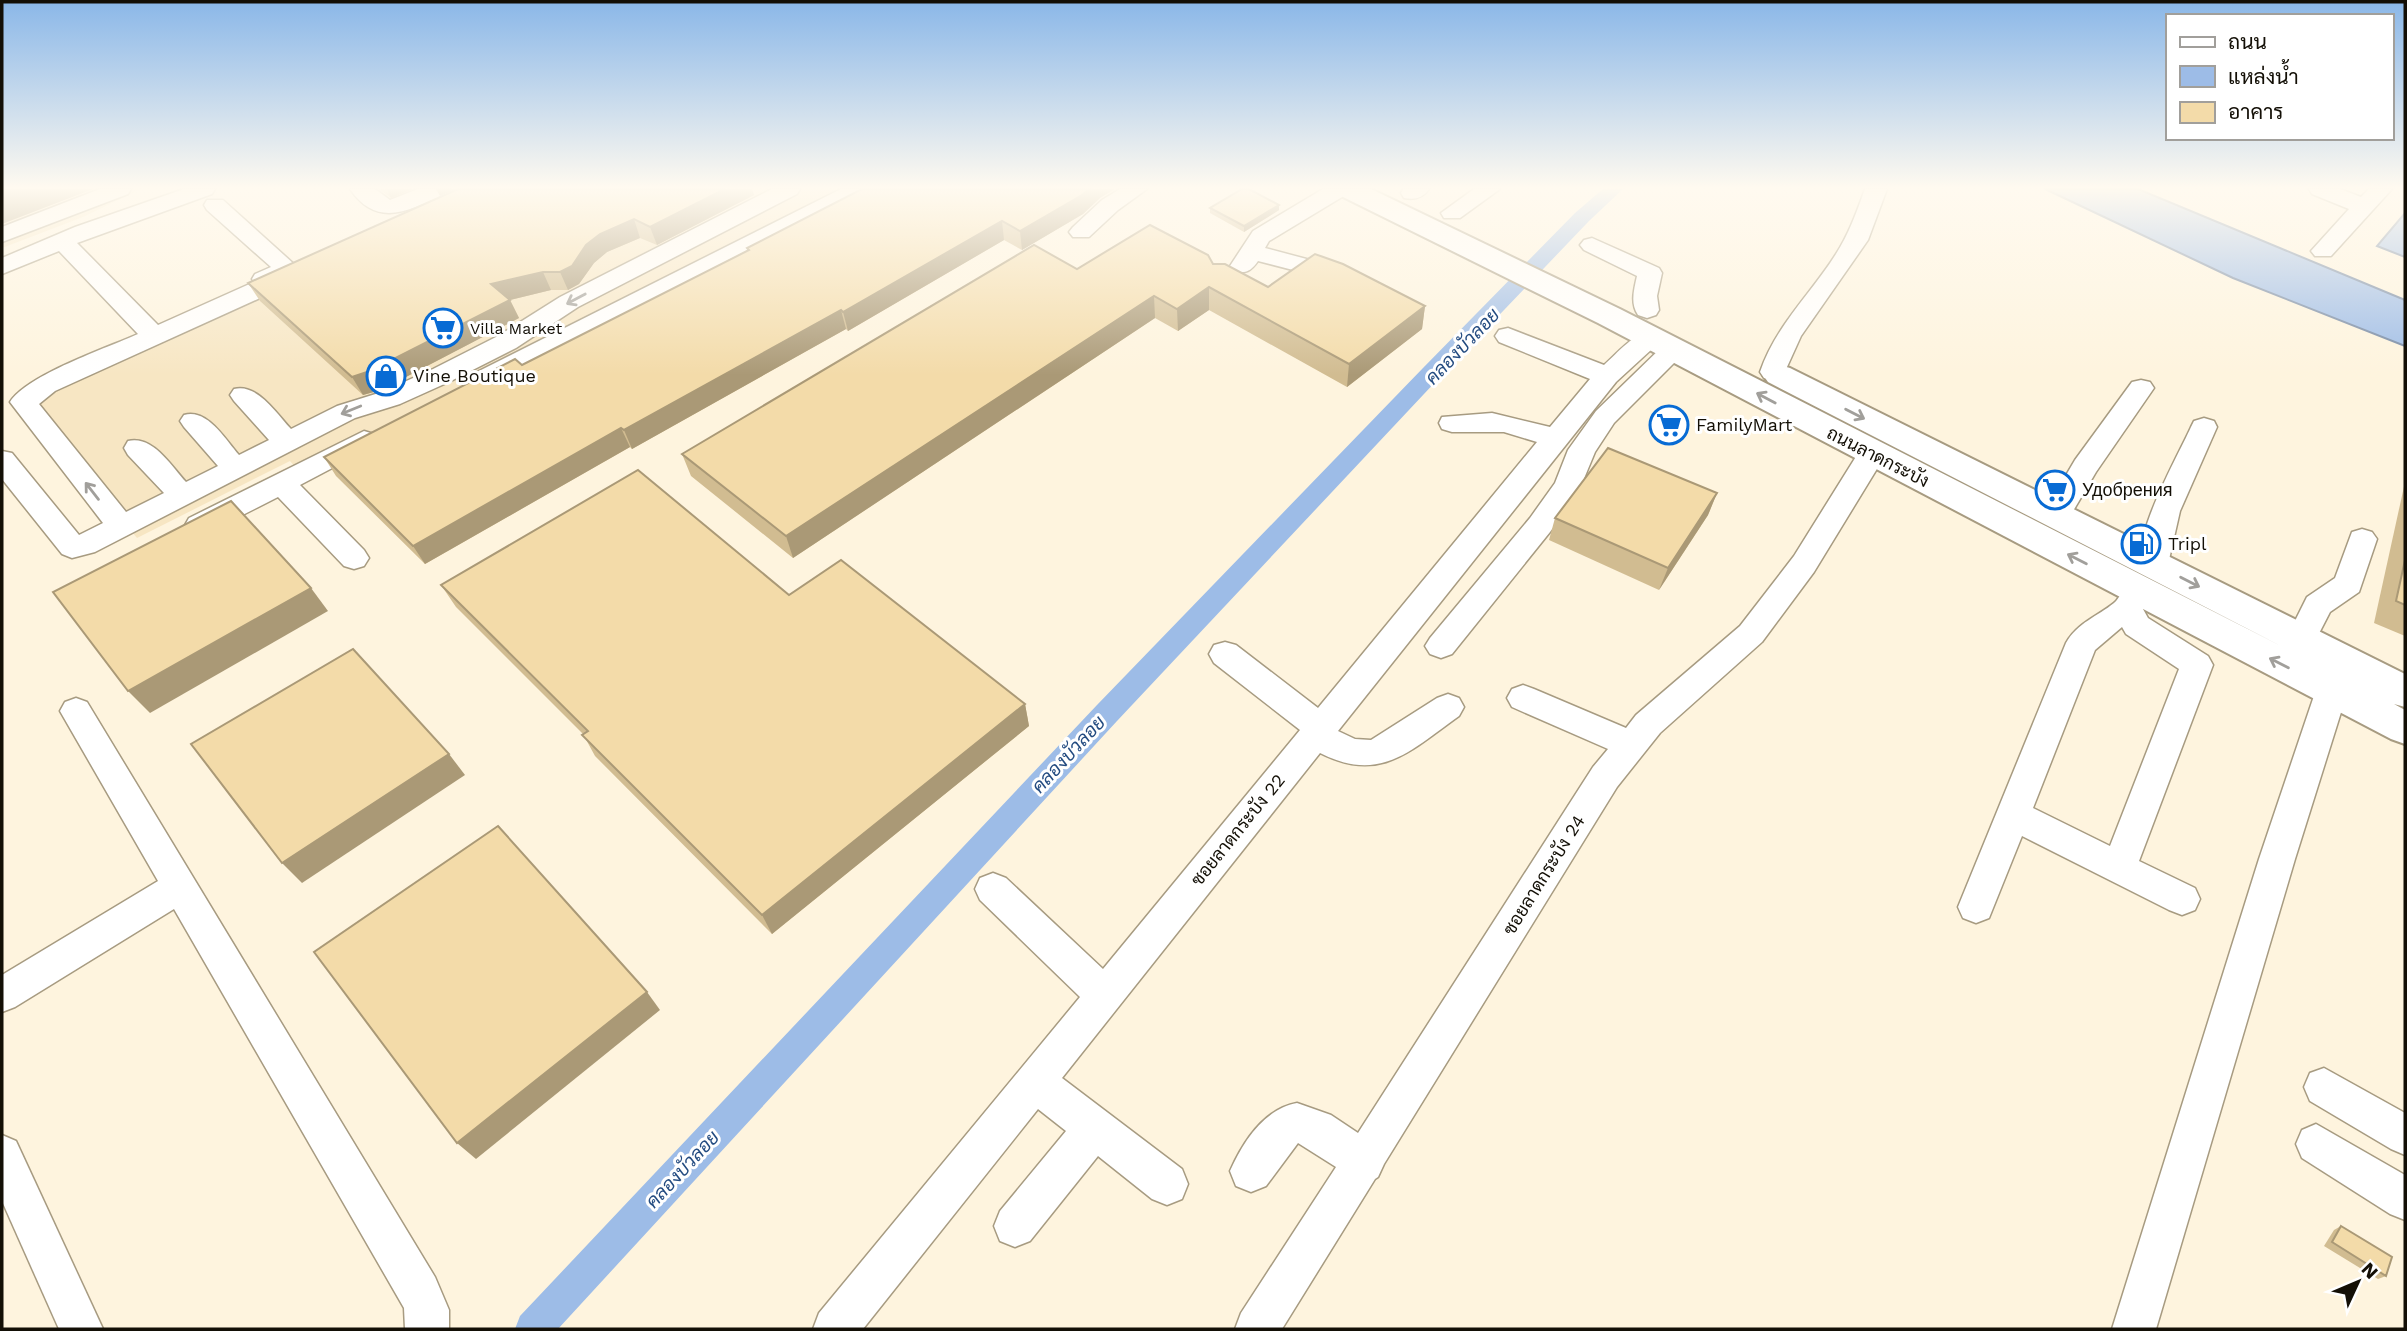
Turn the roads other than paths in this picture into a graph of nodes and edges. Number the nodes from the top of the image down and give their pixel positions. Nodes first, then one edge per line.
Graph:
1 (39, 251) edge
2 (84, 251) edge
3 (268, 251) edge
4 (668, 251) edge
5 (736, 251) edge
6 (1502, 251) edge
7 (1605, 251) edge
8 (1849, 251) edge
9 (1250, 252) joint
10 (319, 262) edge
11 (2, 267) edge
12 (1222, 279) edge
13 (1362, 284) edge
14 (1640, 322) junction
15 (149, 330) junction
16 (1508, 336) dead end
17 (1773, 372) junction
18 (1607, 376) junction
19 (2141, 388) dead end
20 (243, 395) dead end
21 (9, 403) edge
22 (434, 405) edge
23 (193, 421) dead end
24 (1452, 423) dead end
25 (2204, 427) dead end
26 (384, 430) edge
27 (1555, 439) junction
28 (293, 440) junction
29 (138, 448) dead end
30 (1872, 454) junction
31 (2, 460) edge
32 (323, 461) junction
33 (236, 469) junction
34 (281, 483) junction
35 (183, 496) junction
36 (2056, 516) junction
37 (124, 524) junction
38 (174, 538) edge
39 (2362, 539) dead end
40 (354, 558) dead end
41 (2139, 588) junction
42 (2301, 639) junction
43 (1441, 646) dead end
44 (1225, 654) dead end
45 (2332, 691) junction
46 (2405, 692) edge
47 (1523, 698) dead end
48 (1448, 706) dead end
49 (76, 711) dead end
50 (2405, 728) edge
51 (1317, 732) junction
52 (1630, 744) junction
53 (2013, 815) junction
54 (2119, 867) junction
55 (179, 887) junction
56 (993, 889) dead end
57 (2182, 899) dead end
58 (1976, 907) dead end
59 (2, 995) edge
60 (1104, 995) junction
61 (1035, 1082) junction
62 (2324, 1087) dead end
63 (1095, 1128) junction
64 (2405, 1135) edge
65 (2316, 1144) dead end
66 (2, 1155) edge
67 (1364, 1163) junction
68 (1251, 1171) dead end
69 (1167, 1184) dead end
70 (2405, 1199) edge
71 (1015, 1226) dead end
72 (81, 1329) edge
73 (427, 1329) edge
74 (835, 1329) edge
75 (1258, 1329) edge
76 (2134, 1329) edge

1 - 11 street
2 - 15 street
3 - 15 street
4 -> 28 street
5 - 22 street
6 - 14 main road, ถนนลาดกระบัง
7 - 14 street
8 - 17 street
9 - 12 street
9 - 13 street
10 - 21 street
14 - 17 main road, ถนนลาดกระบัง
14 - 18 street, ซอยลาดกระบัง 22
30 -> 14 main road, ถนนลาดกระบัง
14 - 43 street
15 - 21 street
16 - 18 street
17 -> 36 main road, ถนนลาดกระบัง
18 - 27 street, ซอยลาดกระบัง 22
19 - 36 street
20 - 28 street
37 -> 21 street
23 - 33 street
24 - 27 street
25 - 41 street
26 - 32 street
27 - 51 street, ซอยลาดกระบัง 22
28 - 32 street
28 - 33 street
29 - 35 street
41 -> 30 main road, ถนนลาดกระบัง
30 - 52 street, ซอยลาดกระบัง 24
31 - 37 street
32 - 34 street
33 - 35 street
34 - 38 street
34 - 40 street
35 - 37 street
36 - 41 main road, ถนนลาดกระบัง
39 - 42 street
41 -> 42 main road, ถนนลาดกระบัง
45 -> 41 main road, ถนนลาดกระบัง
41 - 53 street
41 - 54 street
42 - 46 main road, ถนนลาดกระบัง
44 - 51 street
45 - 50 main road, ถนนลาดกระบัง
45 - 76 street
47 - 52 street
48 - 51 street
49 - 55 street
51 - 60 street, ซอยลาดกระบัง 22
52 - 67 street, ซอยลาดกระบัง 24
53 - 54 street
53 - 58 street
54 - 57 street
55 - 59 street
55 - 73 street
56 - 60 street
60 - 61 street, ซอยลาดกระบัง 22
61 - 63 street
61 - 74 street, ซอยลาดกระบัง 22
62 - 64 street
63 - 69 street
63 - 71 street
65 - 70 street
66 - 72 street
67 - 68 street
67 - 75 street, ซอยลาดกระบัง 24

